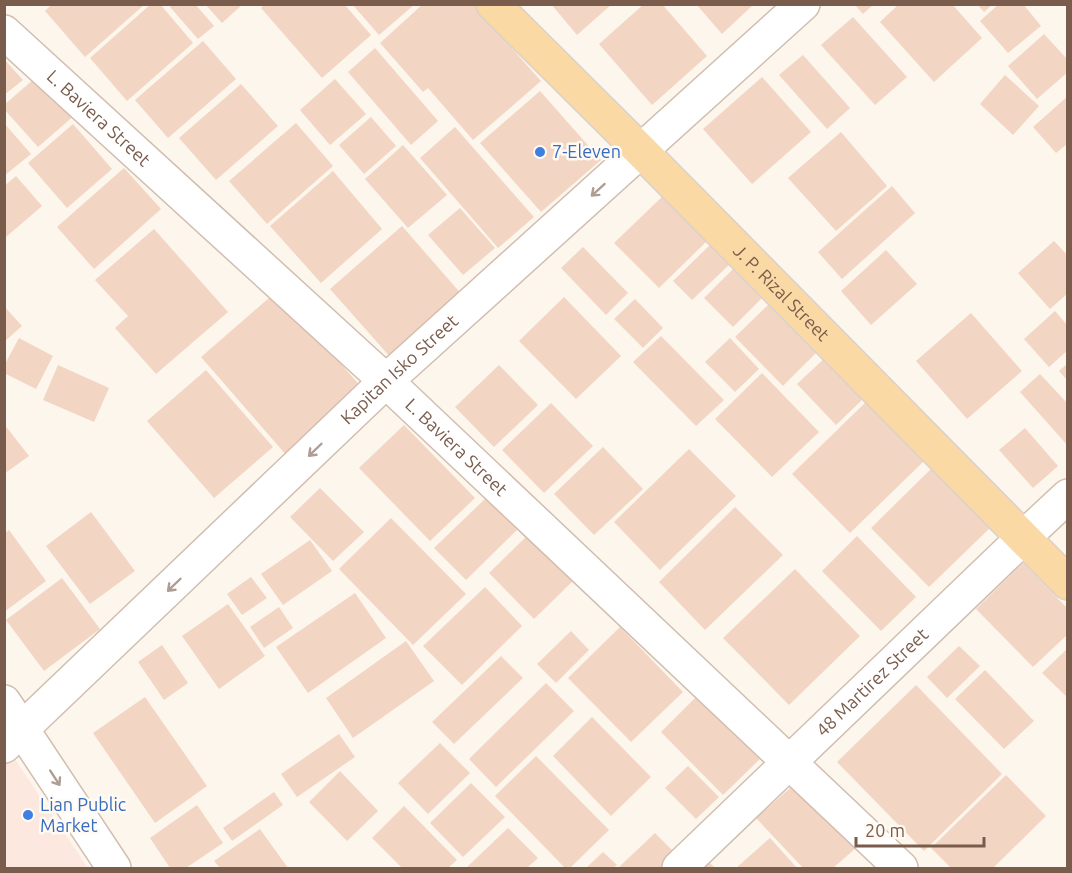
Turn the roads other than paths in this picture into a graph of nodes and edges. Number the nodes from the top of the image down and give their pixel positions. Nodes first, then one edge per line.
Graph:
1 (493, 4) edge
2 (803, 4) edge
3 (4, 32) edge
4 (641, 151) junction
5 (386, 381) junction
6 (1068, 496) edge
7 (1024, 537) junction
8 (1068, 583) edge
9 (4, 702) edge
10 (14, 737) edge
11 (789, 764) junction
12 (114, 868) edge
13 (679, 868) edge
14 (902, 868) edge

1 - 4 main road, J. P. Rizal Street
2 - 4 street, Kapitan Isko Street
3 - 5 street, L. Baviera Street
4 -> 5 street, Kapitan Isko Street
4 - 7 main road, J. P. Rizal Street
5 -> 10 street, Kapitan Isko Street
5 - 11 street, L. Baviera Street
6 - 7 street, 48 Martirez Street
7 - 8 main road, J. P. Rizal Street
7 - 11 street, 48 Martirez Street
9 - 10 street
10 -> 12 street
11 - 13 street, 48 Martirez Street
11 - 14 street, L. Baviera Street

